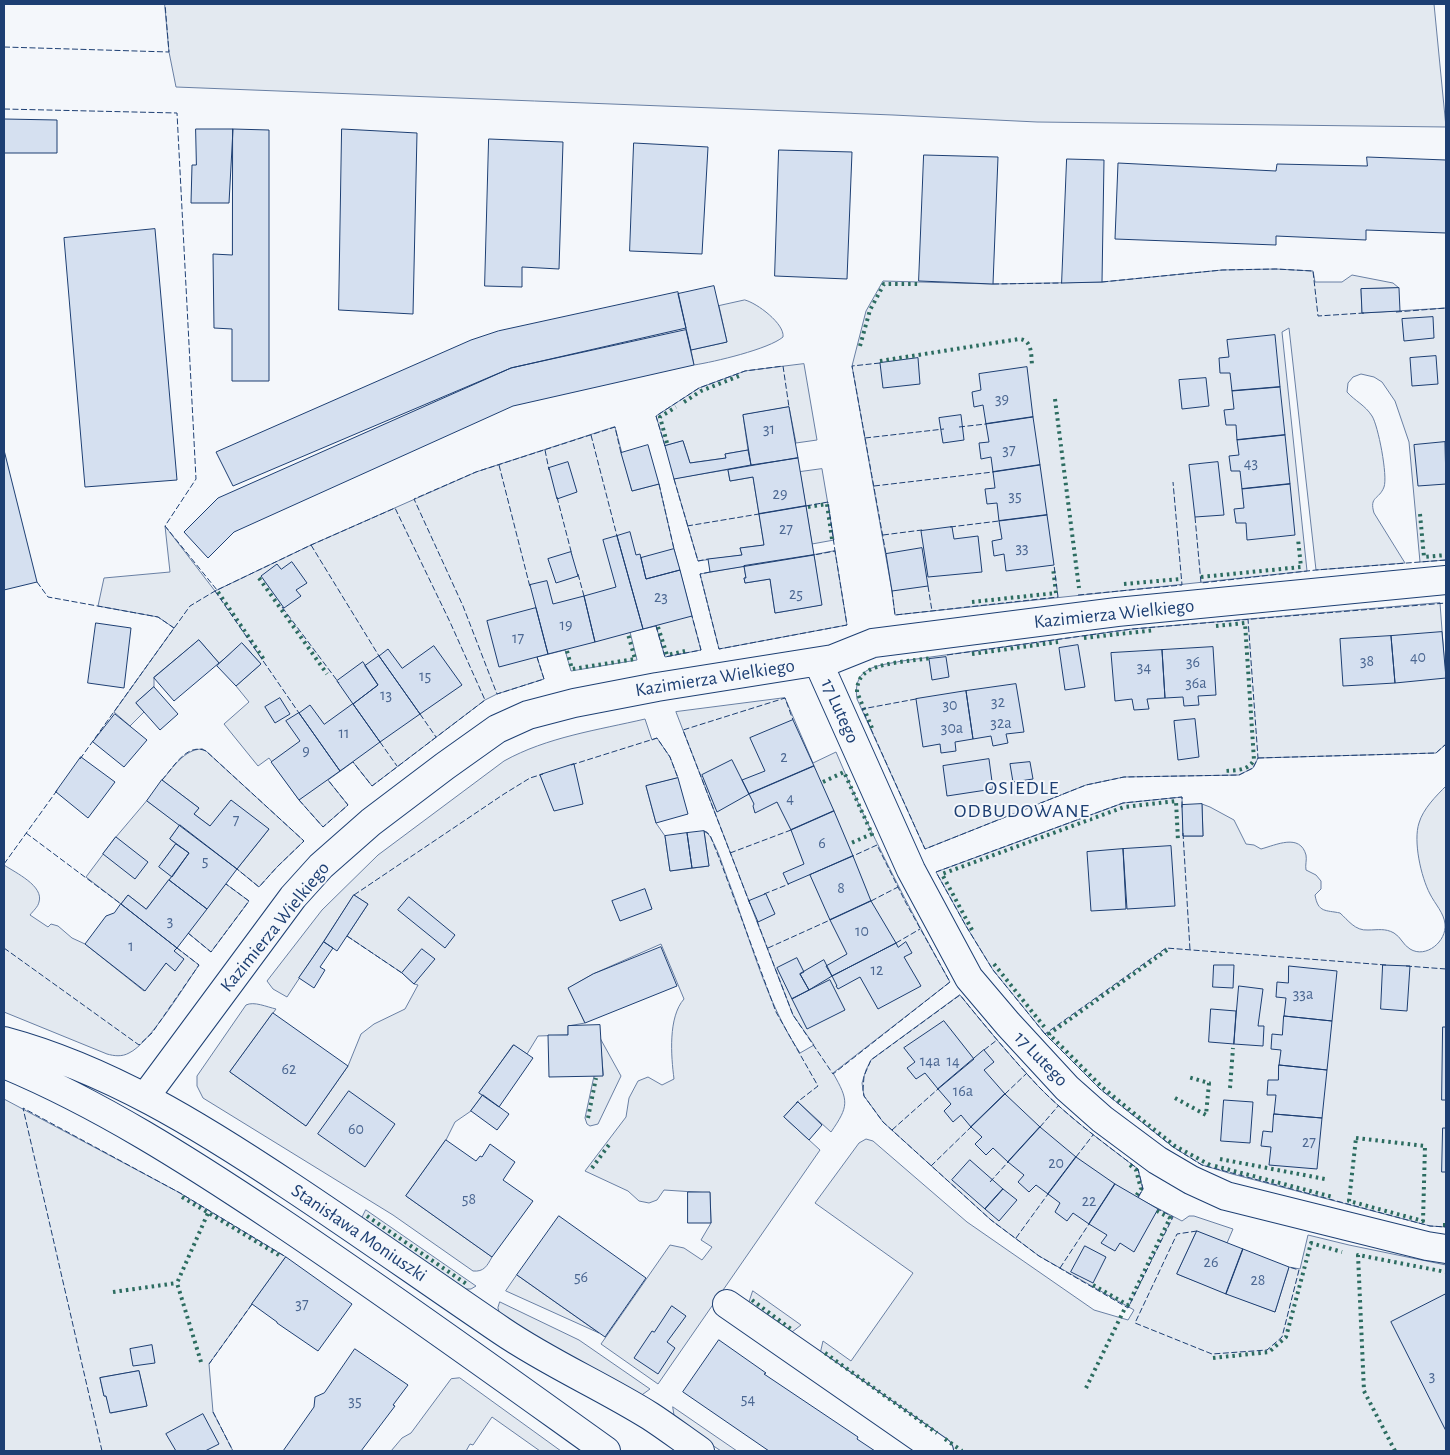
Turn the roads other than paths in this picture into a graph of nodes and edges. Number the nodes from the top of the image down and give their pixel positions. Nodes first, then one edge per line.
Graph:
1 (1446, 580) edge
2 (818, 662) junction
3 (4, 1041) edge
4 (4, 1064) edge
5 (145, 1097) junction
6 (1446, 1249) edge
7 (727, 1304) dead end
8 (606, 1451) edge
9 (700, 1451) edge
10 (939, 1451) edge

1 - 2 street, Kazimierza Wielkiego
2 - 5 street, Kazimierza Wielkiego
2 - 6 street, 17 Lutego
3 - 5 street, Stanisława Moniuszki
4 - 8 street, Stanisława Moniuszki
5 - 9 street, Stanisława Moniuszki
7 - 10 street

